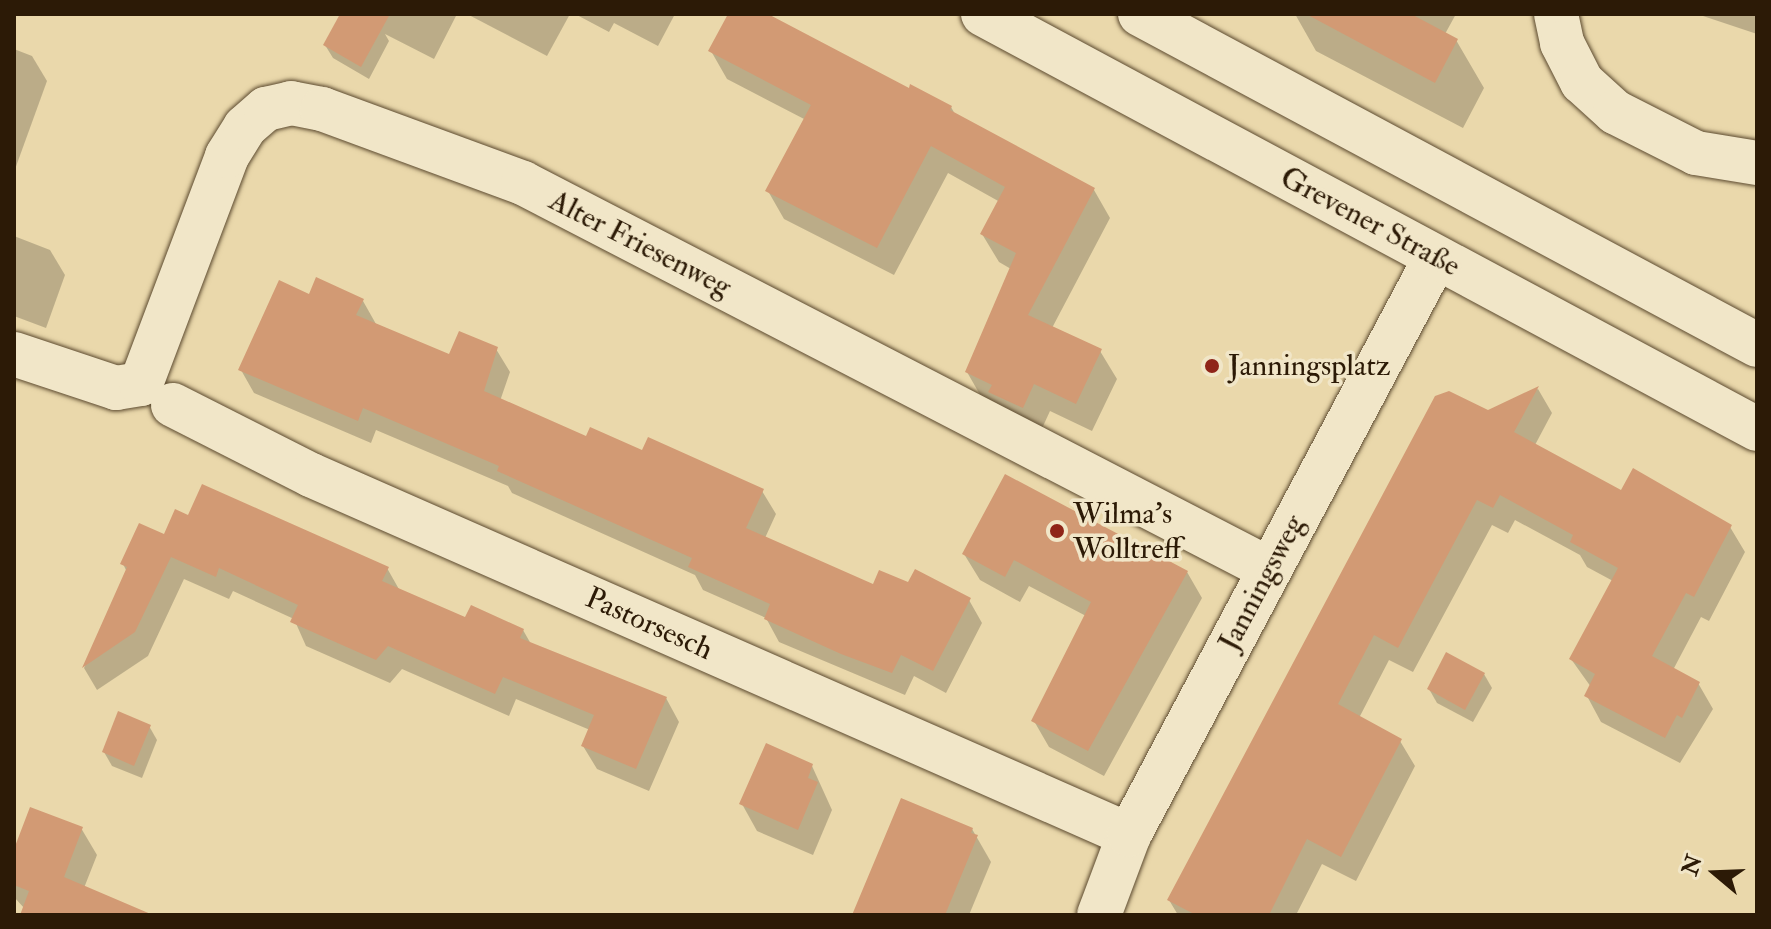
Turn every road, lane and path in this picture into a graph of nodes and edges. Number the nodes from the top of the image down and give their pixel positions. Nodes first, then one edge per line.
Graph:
1 (983, 14) edge
2 (1140, 14) edge
3 (1556, 14) edge
4 (1757, 163) edge
5 (1436, 257) junction
6 (1757, 345) edge
7 (14, 354) edge
8 (155, 395) junction
9 (1757, 429) edge
10 (1269, 569) junction
11 (1129, 835) junction
12 (1101, 914) edge

1 - 5 street, Grevener Straße
2 - 6 street
3 - 4 street
5 - 9 street, Grevener Straße
5 - 10 street, Janningsweg
7 - 8 street, Pastorsesch
8 - 10 street, Alter Friesenweg
8 - 11 street, Pastorsesch
10 - 11 street, Janningsweg
11 - 12 street, Janningsweg

